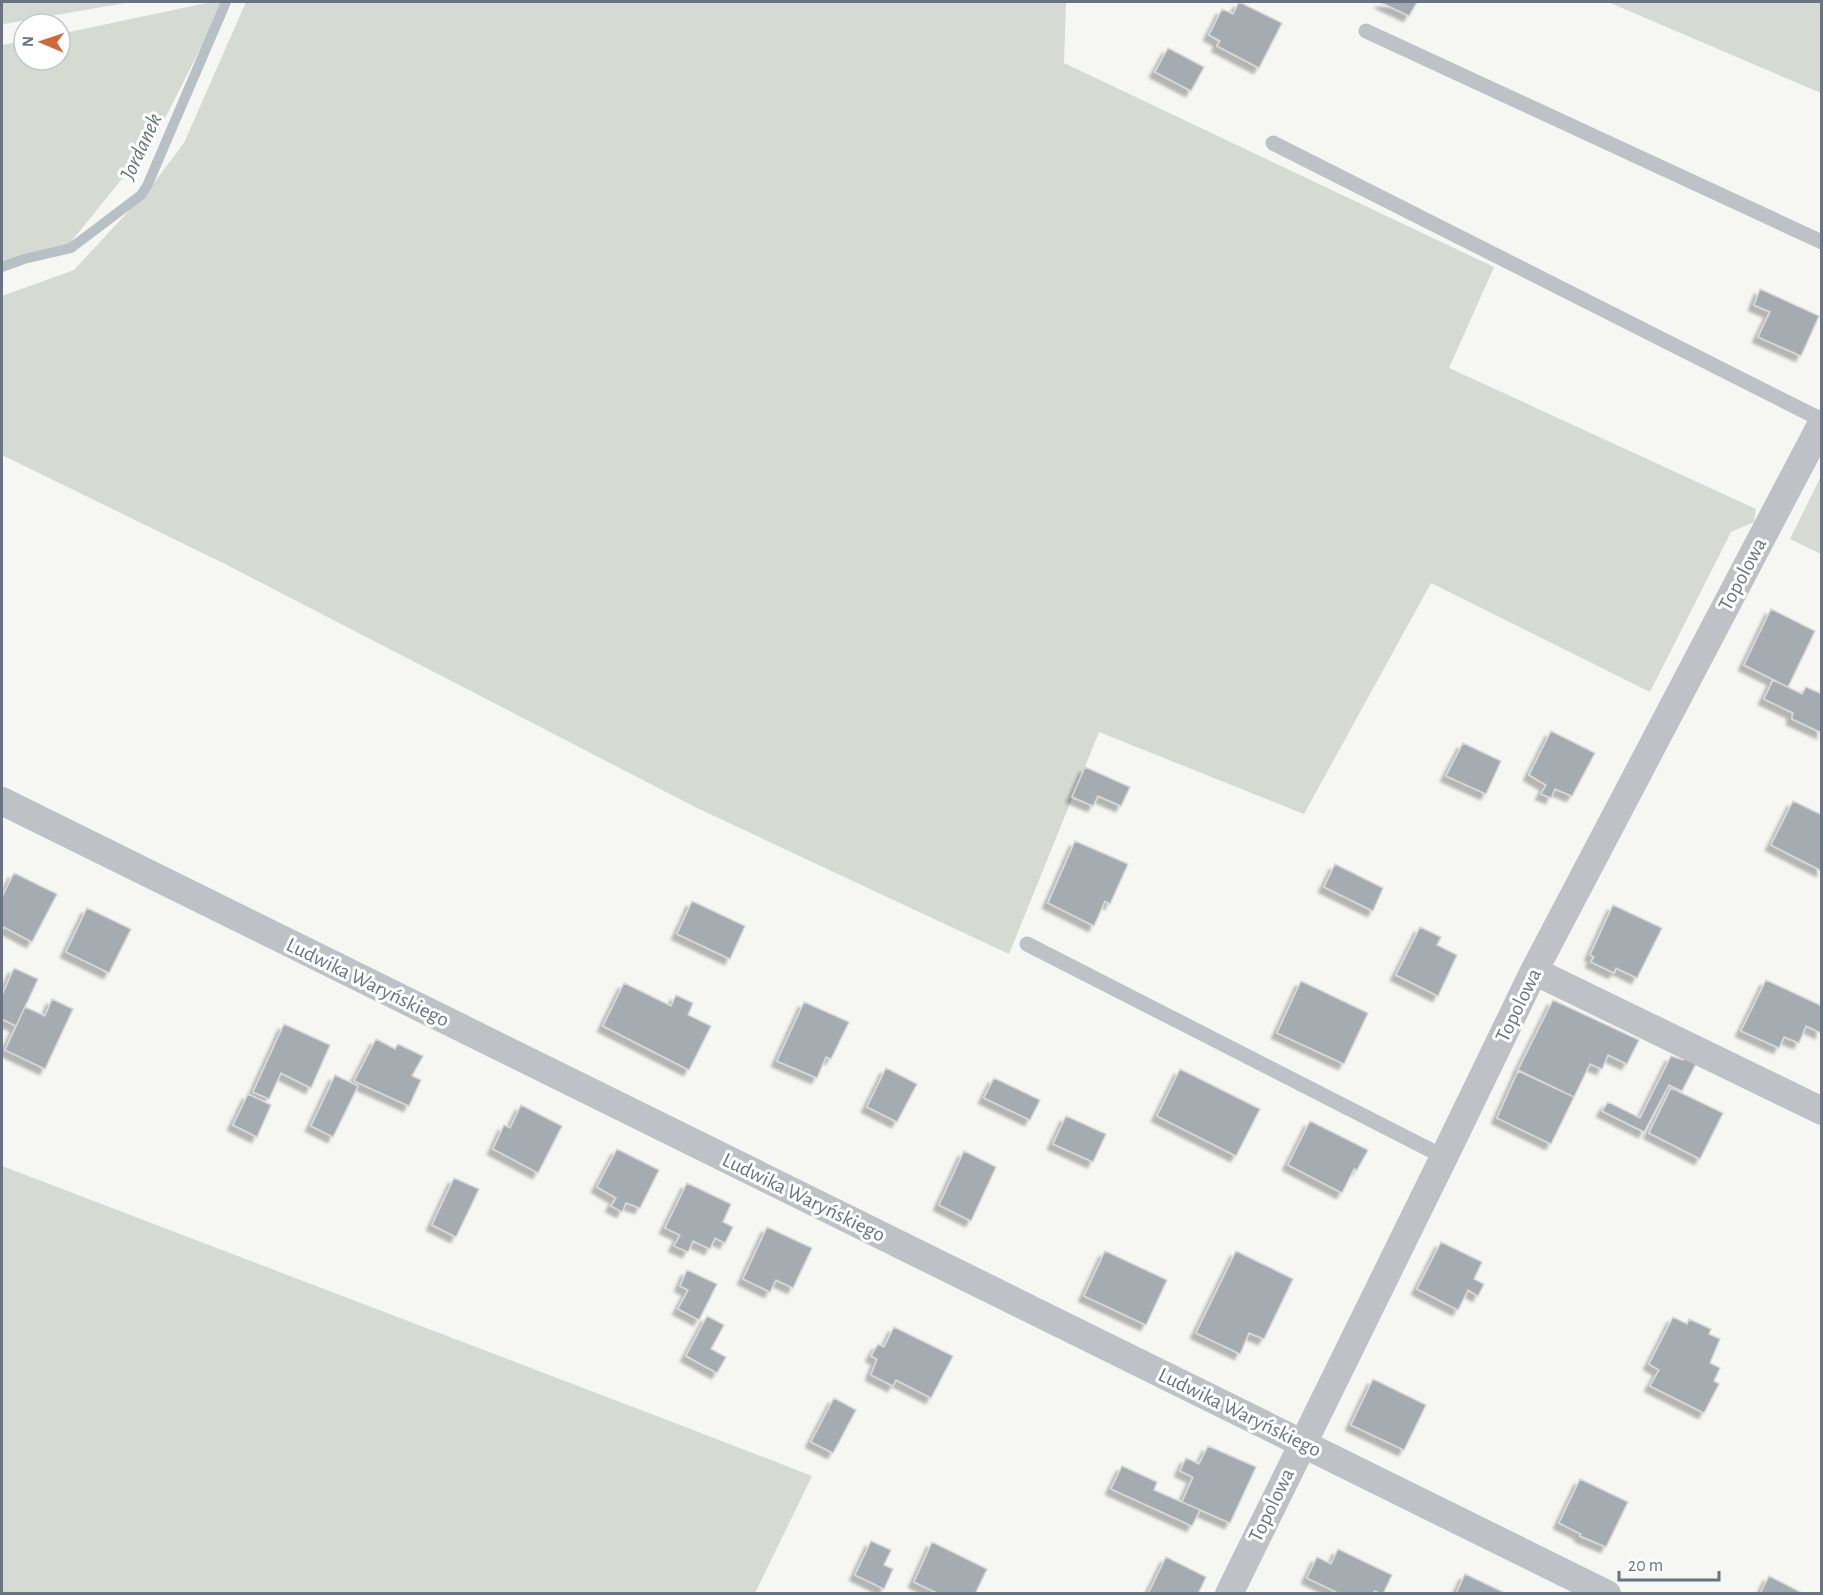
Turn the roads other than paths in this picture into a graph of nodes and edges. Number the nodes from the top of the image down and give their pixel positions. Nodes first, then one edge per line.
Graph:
1 (1366, 31) dead end
2 (1273, 143) dead end
3 (1821, 242) edge
4 (1821, 422) edge
5 (2, 801) edge
6 (1027, 944) dead end
7 (1534, 971) junction
8 (1821, 1111) edge
9 (1444, 1156) junction
10 (1302, 1442) junction
11 (1228, 1593) edge
12 (1607, 1593) edge

1 - 3 lane
2 - 4 lane
4 - 7 street, Topolowa
5 - 10 street, Ludwika Waryńskiego
6 - 9 lane
7 - 8 street
7 - 9 street, Topolowa
9 - 10 street, Topolowa
10 - 11 street, Topolowa
10 - 12 street, Ludwika Waryńskiego

